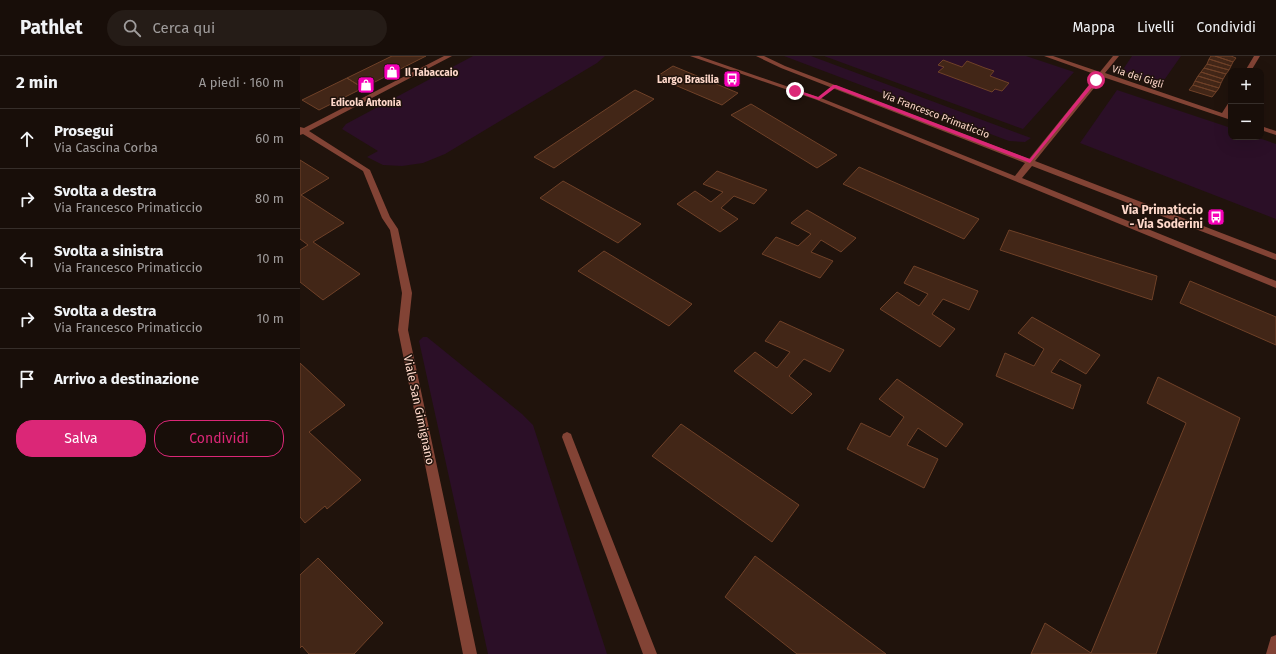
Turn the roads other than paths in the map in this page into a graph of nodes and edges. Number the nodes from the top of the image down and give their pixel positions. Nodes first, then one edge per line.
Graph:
1 (449, 56) edge
2 (693, 56) edge
3 (759, 56) edge
4 (1047, 56) edge
5 (1116, 56) edge
6 (1257, 56) edge
7 (1250, 68) edge
8 (1101, 74) junction
9 (827, 93) junction
10 (1231, 104) edge
11 (1227, 116) edge
12 (1264, 129) edge
13 (301, 131) edge
14 (1276, 133) edge
15 (1030, 161) junction
16 (1017, 179) junction
17 (1276, 257) edge
18 (1276, 285) edge
19 (567, 437) dead end
20 (1276, 642) edge
21 (470, 654) edge
22 (650, 654) edge
23 (1273, 654) edge

1 - 13 street
2 - 9 street, Via Francesco Primaticcio
3 - 9 street, Via Francesco Primaticcio
4 - 8 street, Via dei Gigli
5 - 8 street
6 - 7 street
8 - 11 street, Via dei Gigli
8 - 15 street
9 - 15 street, Via Francesco Primaticcio
9 - 16 street, Via Francesco Primaticcio
10 - 11 street, Via dei Gigli
12 - 14 street
13 - 21 street, Viale San Gimignano
15 - 16 street
15 - 17 street, Via Francesco Primaticcio
16 - 18 street, Via Francesco Primaticcio
19 - 22 street
20 - 23 street

